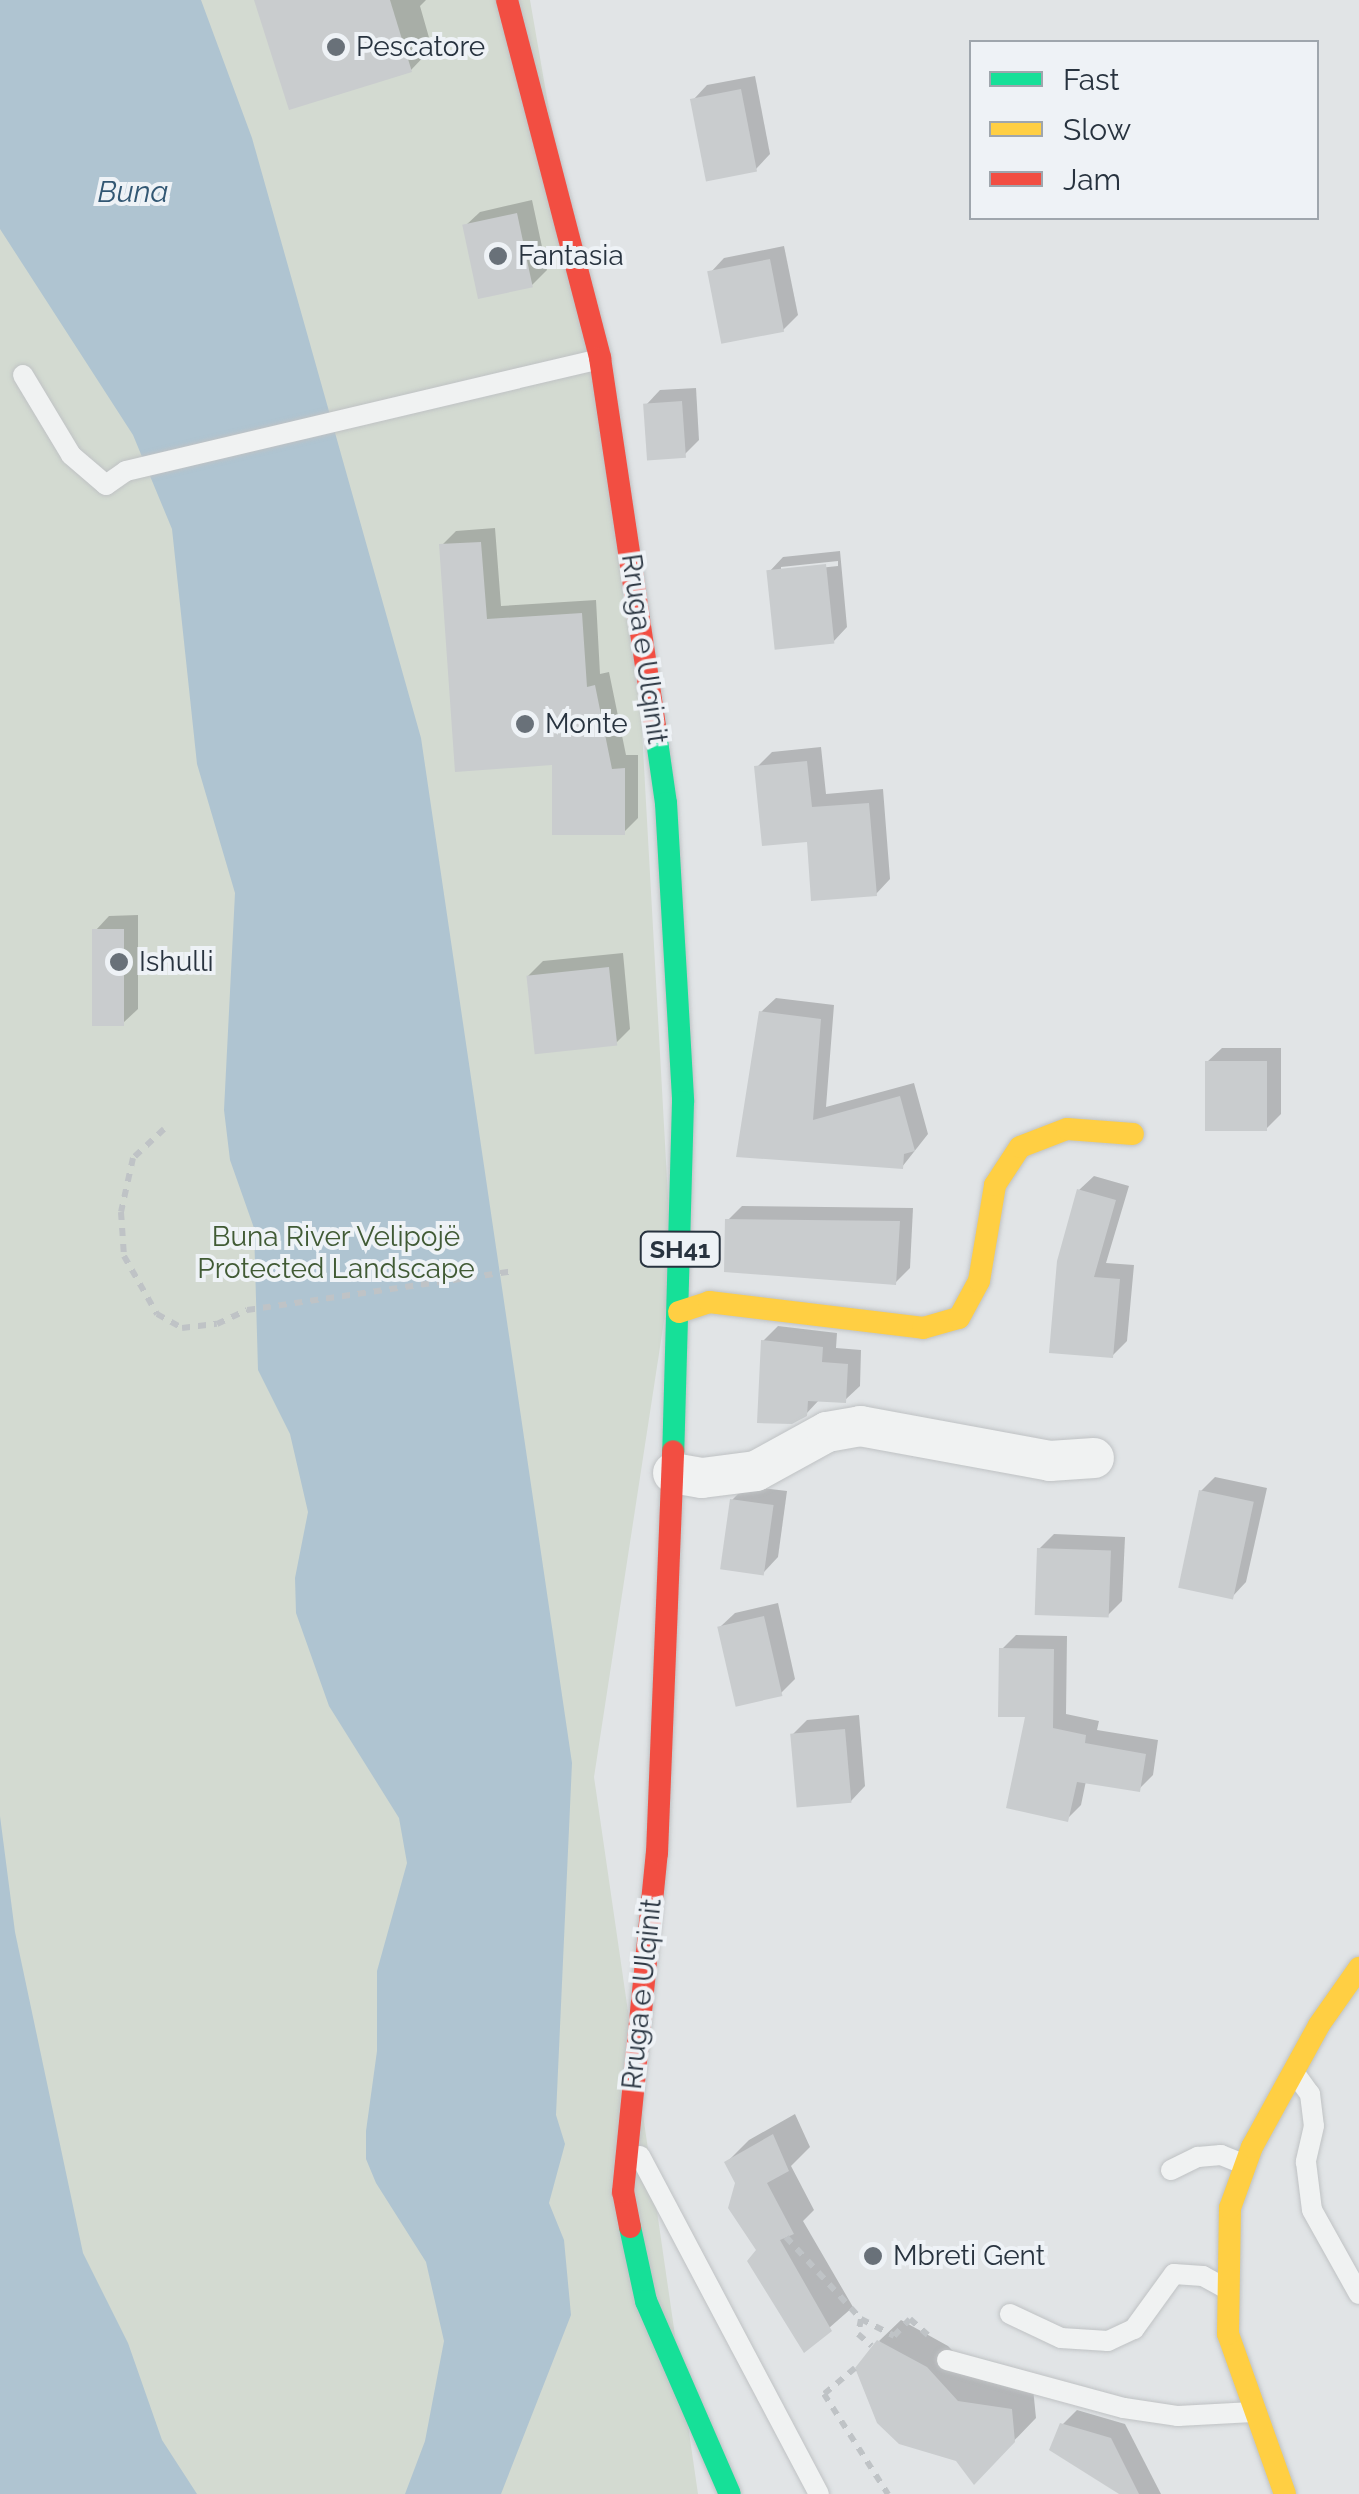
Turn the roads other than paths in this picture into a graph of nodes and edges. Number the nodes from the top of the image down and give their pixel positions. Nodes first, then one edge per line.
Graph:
1 (506, 0) edge
2 (600, 358) junction
3 (23, 375) dead end
4 (1133, 1134) dead end
5 (679, 1312) junction
6 (1094, 1458) dead end
7 (673, 1473) junction
8 (1359, 1968) edge
9 (1294, 2073) junction
10 (627, 2129) junction
11 (1244, 2165) junction
12 (1171, 2170) dead end
13 (1226, 2289) junction
14 (1359, 2294) edge
15 (1010, 2314) dead end
16 (947, 2360) dead end
17 (1255, 2412) junction
18 (730, 2494) edge
19 (820, 2494) edge
20 (1285, 2494) edge

1 - 2 main road, Rruga e Ulqinit / SH41
2 - 3 lane
2 - 5 main road, Rruga e Ulqinit / SH41
4 - 5 main road
5 - 7 main road, Rruga e Ulqinit / SH41
6 - 7 street
7 - 10 main road, Rruga e Ulqinit / SH41
8 - 9 main road
9 - 11 main road
9 - 14 lane
10 - 18 main road, Rruga e Ulqinit / SH41
10 - 19 lane
11 - 12 lane
11 - 13 main road
13 - 15 lane
13 - 17 main road
16 - 17 lane
17 - 20 main road

